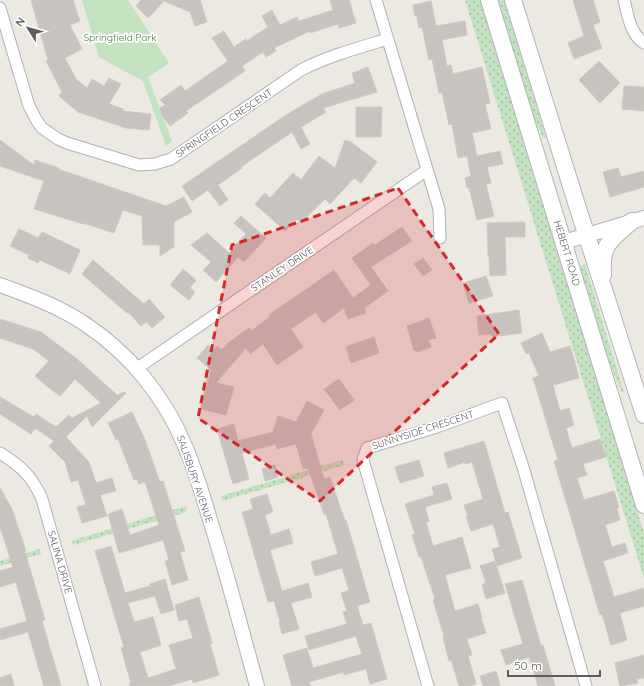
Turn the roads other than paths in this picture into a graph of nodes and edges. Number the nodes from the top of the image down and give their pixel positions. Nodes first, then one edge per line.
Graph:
1 (376, 0) edge
2 (490, 0) edge
3 (513, 0) edge
4 (624, 0) edge
5 (0, 8) edge
6 (388, 39) junction
7 (644, 43) edge
8 (427, 170) junction
9 (638, 220) edge
10 (586, 235) junction
11 (440, 238) dead end
12 (564, 242) junction
13 (0, 285) edge
14 (605, 293) junction
15 (136, 369) junction
16 (644, 415) edge
17 (0, 453) edge
18 (644, 505) edge
19 (96, 686) edge
20 (256, 686) edge
21 (428, 686) edge
22 (586, 686) edge

1 - 6 street
2 - 12 main road, HEBERT ROAD
3 - 10 main road
4 - 7 street
5 - 6 street, SPRINGFIELD CRESCENT
6 - 8 street
8 - 11 street
8 - 15 street, STANLEY DRIVE
9 - 10 street
9 - 14 main road
10 - 12 street
10 - 14 main road
12 - 18 main road, HEBERT ROAD
13 - 15 street, SALISBURY AVENUE
14 - 16 main road
15 - 20 street, SALISBURY AVENUE
17 - 19 street, SALINA DRIVE
21 - 22 street, SUNNYSIDE CRESCENT

